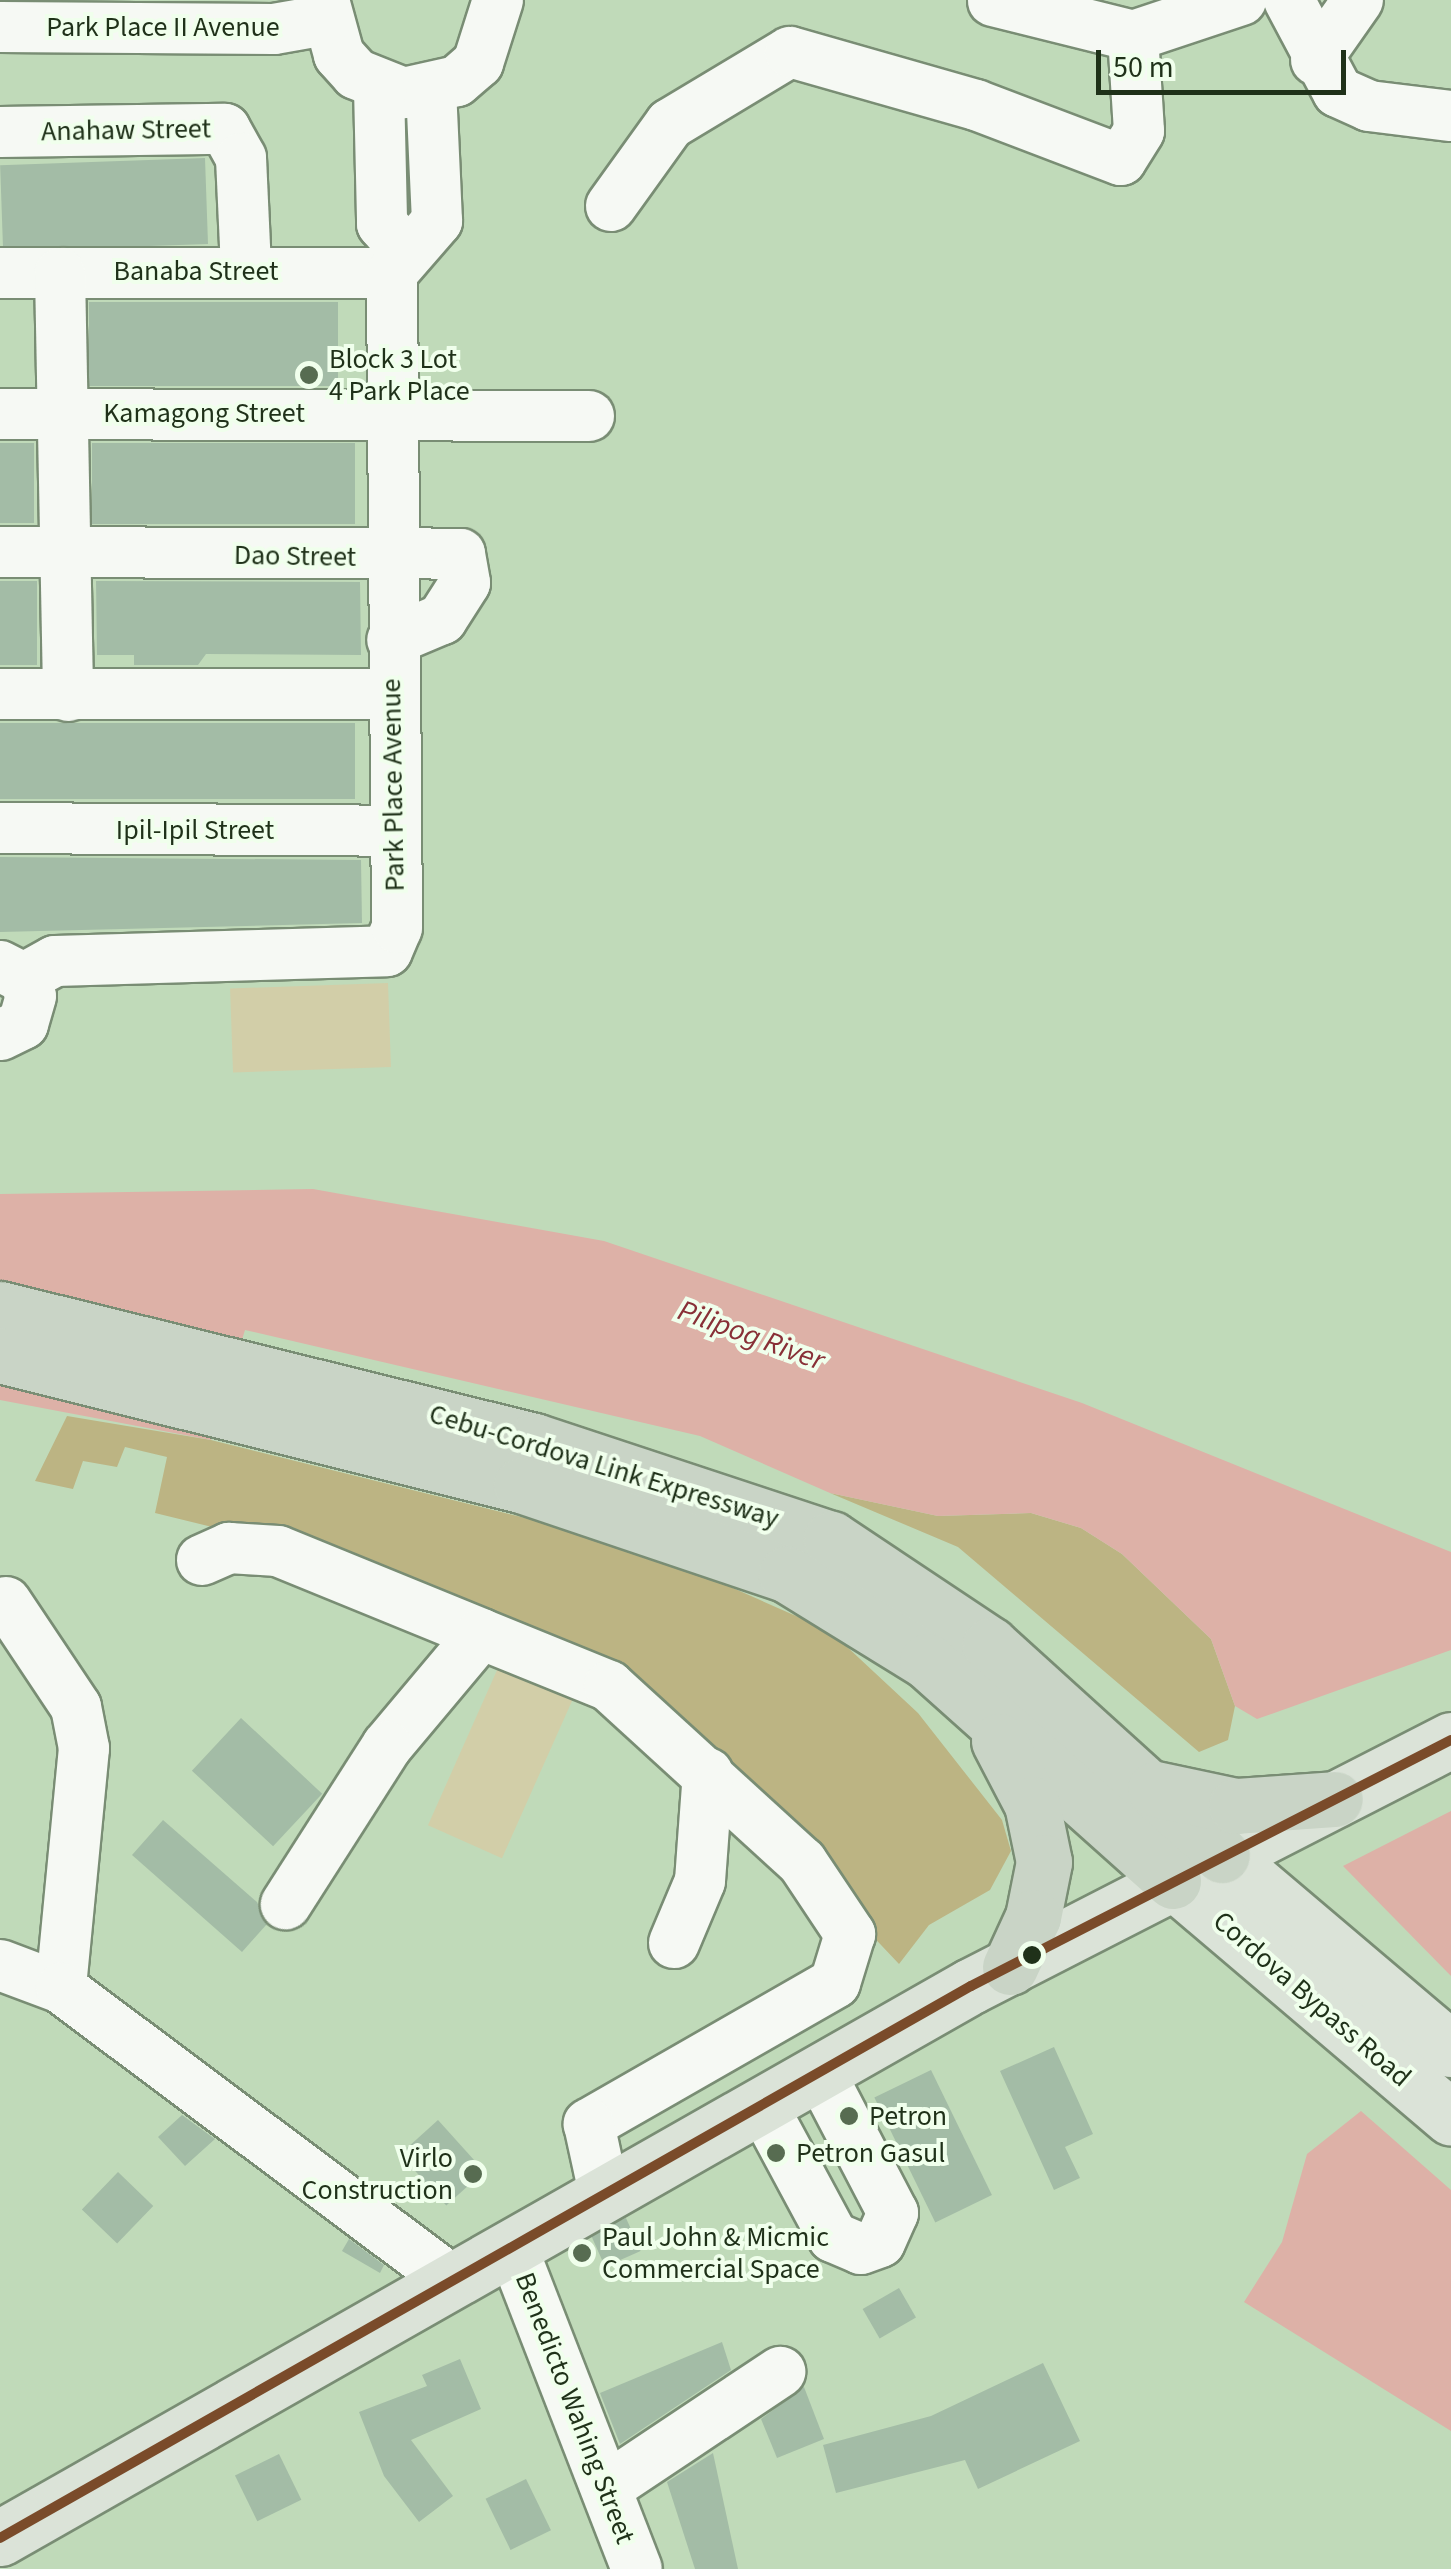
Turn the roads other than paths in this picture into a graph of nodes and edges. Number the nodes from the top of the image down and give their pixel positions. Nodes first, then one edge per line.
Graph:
1 (498, 0) edge
2 (993, 0) edge
3 (1241, 0) edge
4 (1289, 0) edge
5 (1358, 0) edge
6 (325, 10) edge
7 (0, 27) edge
8 (1133, 36) junction
9 (1316, 60) junction
10 (379, 87) junction
11 (431, 91) junction
12 (1451, 116) edge
13 (0, 132) edge
14 (611, 206) dead end
15 (400, 263) junction
16 (246, 270) junction
17 (60, 272) junction
18 (0, 273) edge
19 (389, 412) junction
20 (0, 414) edge
21 (63, 414) junction
22 (589, 416) dead end
23 (66, 551) junction
24 (0, 552) edge
25 (388, 558) junction
26 (392, 640) junction
27 (0, 694) edge
28 (392, 694) junction
29 (68, 696) junction
30 (0, 828) edge
31 (390, 831) junction
32 (12, 972) edge
33 (0, 1035) edge
34 (0, 1308) edge
35 (0, 1355) edge
36 (228, 1384) junction
37 (202, 1560) dead end
38 (6, 1602) dead end
39 (481, 1634) junction
40 (981, 1708) junction
41 (1451, 1740) edge
42 (708, 1773) junction
43 (1145, 1785) junction
44 (1335, 1799) junction
45 (1222, 1855) junction
46 (1173, 1881) junction
47 (286, 1904) dead end
48 (674, 1943) dead end
49 (0, 1965) edge
50 (996, 1974) junction
51 (61, 1988) junction
52 (1451, 2049) edge
53 (820, 2073) junction
54 (762, 2105) junction
55 (1451, 2118) edge
56 (604, 2193) junction
57 (512, 2247) junction
58 (452, 2282) junction
59 (780, 2372) dead end
60 (610, 2486) junction
61 (0, 2538) edge
62 (637, 2569) edge

1 - 11 street
2 - 8 street
3 - 8 street
4 - 9 street
5 - 9 street
6 - 7 street, Park Place II Avenue
6 - 10 street
8 - 14 street
9 - 12 street
10 - 11 street
10 - 15 street
11 - 15 street
13 - 16 street, Anahaw Street
15 - 16 street, Banaba Street
15 - 19 street, Park Place Avenue
16 - 17 street, Banaba Street
17 - 18 street, Banaba Street
17 - 21 street
19 - 21 street, Kamagong Street
19 - 22 street, Kamagong Street
19 - 25 street, Park Place Avenue
20 - 21 street, Kamagong Street
21 - 23 street
23 - 24 street, Dao Street
23 - 25 street, Dao Street
23 - 29 street
25 - 26 street, Park Place Avenue
25 - 26 street, Dao Street
26 - 28 street, Park Place Avenue
27 - 29 street
28 - 29 street
28 - 31 street, Park Place Avenue
30 - 31 street, Ipil-Ipil Street
31 - 32 street, Park Place Avenue
32 - 33 street
34 - 36 highway, Cebu-Cordova Link Expressway
35 - 36 highway, Cebu-Cordova Link Expressway
36 - 40 highway, Cebu-Cordova Link Expressway
36 - 43 highway, Cebu-Cordova Link Expressway
37 - 39 street
38 - 51 street
39 - 42 street
39 - 47 street
40 - 46 highway, Cebu-Cordova Link Expressway
40 - 50 highway
41 - 44 main road
42 - 48 street
42 - 56 street
43 - 44 highway
43 - 45 highway, Cebu-Cordova Link Expressway
44 - 45 main road
45 - 46 main road
45 - 52 main road, Cordova Bypass Road
46 - 50 main road
46 - 55 main road, Cordova Bypass Road
49 - 51 street
50 - 53 main road
51 - 58 street
53 - 54 main road
53 - 54 street
54 - 56 main road
56 - 57 main road
57 - 58 main road
57 - 60 street, Benedicto Wahing Street
58 - 61 main road
59 - 60 street
60 - 62 street, Benedicto Wahing Street

